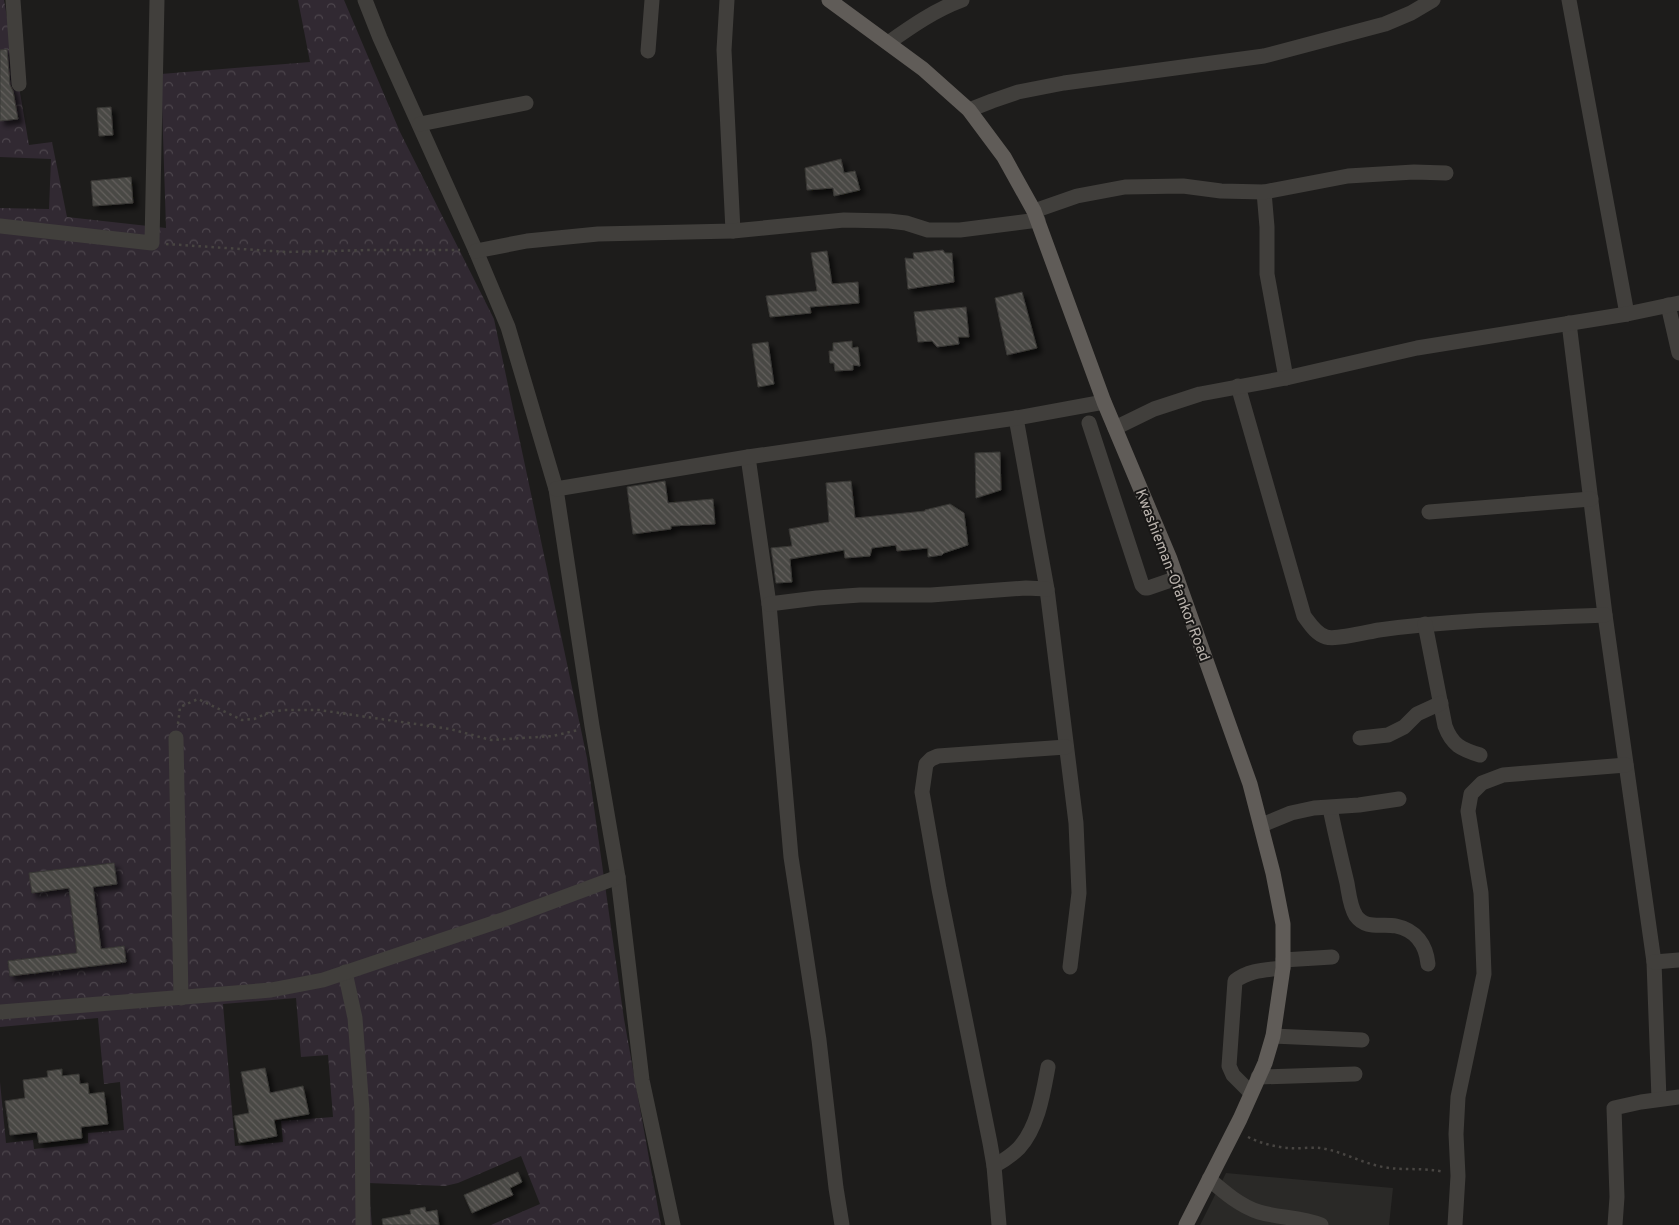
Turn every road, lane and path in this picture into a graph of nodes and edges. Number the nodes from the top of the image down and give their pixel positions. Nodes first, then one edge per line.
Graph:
1 (13, 0) edge
2 (157, 0) edge
3 (365, 0) edge
4 (652, 0) edge
5 (727, 0) edge
6 (828, 0) edge
7 (962, 0) edge
8 (1433, 0) edge
9 (1569, 0) edge
10 (888, 43) junction
11 (648, 51) dead end
12 (19, 84) dead end
13 (526, 103) dead end
14 (970, 110) junction
15 (420, 124) junction
16 (1446, 173) dead end
17 (1264, 192) junction
18 (1036, 215) junction
19 (0, 226) edge
20 (734, 231) junction
21 (152, 244) junction
22 (476, 251) junction
23 (1673, 304) edge
24 (1628, 314) junction
25 (1569, 323) junction
26 (1679, 353) edge
27 (1286, 378) junction
28 (1238, 386) junction
29 (1104, 402) junction
30 (1016, 418) junction
31 (1089, 423) dead end
32 (1115, 428) junction
33 (748, 457) junction
34 (556, 489) junction
35 (1590, 499) junction
36 (1429, 512) dead end
37 (1176, 578) junction
38 (1047, 589) junction
39 (769, 604) junction
40 (1605, 616) junction
41 (1425, 624) junction
42 (1440, 703) junction
43 (592, 726) junction
44 (176, 738) joint
45 (1360, 738) dead end
46 (1066, 748) junction
47 (1480, 755) dead end
48 (1626, 765) junction
49 (1399, 799) dead end
50 (1330, 808) junction
51 (1262, 825) junction
52 (618, 877) junction
53 (1332, 957) dead end
54 (1679, 960) edge
55 (1654, 962) junction
56 (1283, 964) junction
57 (1428, 964) dead end
58 (1070, 967) dead end
59 (345, 972) junction
60 (181, 998) junction
61 (0, 1012) edge
62 (1273, 1036) junction
63 (1362, 1040) dead end
64 (1048, 1067) dead end
65 (1355, 1074) dead end
66 (1258, 1078) junction
67 (1251, 1093) junction
68 (1679, 1097) edge
69 (1659, 1099) junction
70 (1234, 1130) junction
71 (994, 1166) junction
72 (1458, 1176) junction
73 (1210, 1179) junction
74 (1257, 1218) edge
75 (363, 1225) edge
76 (673, 1225) edge
77 (842, 1225) edge
78 (999, 1225) edge
79 (1186, 1225) edge
80 (1321, 1225) edge
81 (1454, 1225) edge
82 (1615, 1225) edge

1 - 12 street
2 - 21 street
3 - 15 street
4 - 11 street
5 - 20 street
6 - 10 main road, Kwashieman-Ofankor Road
7 - 10 street
8 - 14 street
9 - 24 street
10 - 14 main road, Kwashieman-Ofankor Road
13 - 15 street
14 - 18 main road, Kwashieman-Ofankor Road
15 - 22 street
16 - 17 street
17 - 18 street
17 - 27 street
18 - 20 street
18 - 29 main road, Kwashieman-Ofankor Road
19 - 21 street
20 - 22 street
21 - 22 path
22 - 34 street
23 - 24 street
23 - 26 street
24 - 25 street
25 - 27 street
25 - 35 street
27 - 28 street
28 - 32 street
28 - 41 street
29 - 30 street
29 - 32 main road, Kwashieman-Ofankor Road
30 - 33 street
30 - 38 street
31 - 37 street
32 - 37 main road, Kwashieman-Ofankor Road
33 - 34 street
33 - 39 street
34 - 43 street
35 - 36 street
35 - 40 street
37 - 51 main road, Kwashieman-Ofankor Road
38 - 39 street
38 - 46 street
39 - 77 street
40 - 41 street
40 - 48 street
41 - 42 street
42 - 45 street
42 - 47 street
43 - 44 path
43 - 52 street
44 - 60 street
46 - 58 street
46 - 71 street
48 - 55 street
48 - 72 street
49 - 50 street
50 - 51 street
50 - 57 street
51 - 56 main road, Kwashieman-Ofankor Road
52 - 59 street
52 - 76 street
53 - 56 street
54 - 55 street
55 - 69 street
56 - 62 main road, Kwashieman-Ofankor Road
56 - 67 street
59 - 60 street
59 - 75 street
60 - 61 street
62 - 63 street
62 - 66 main road, Kwashieman-Ofankor Road
64 - 71 street
65 - 66 street
66 - 67 main road, Kwashieman-Ofankor Road
67 - 70 main road, Kwashieman-Ofankor Road
68 - 69 street
69 - 82 street
70 - 72 path
70 - 73 main road, Kwashieman-Ofankor Road
71 - 78 street
72 - 81 street
73 - 74 street
73 - 79 main road, Kwashieman-Ofankor Road
74 - 80 street

